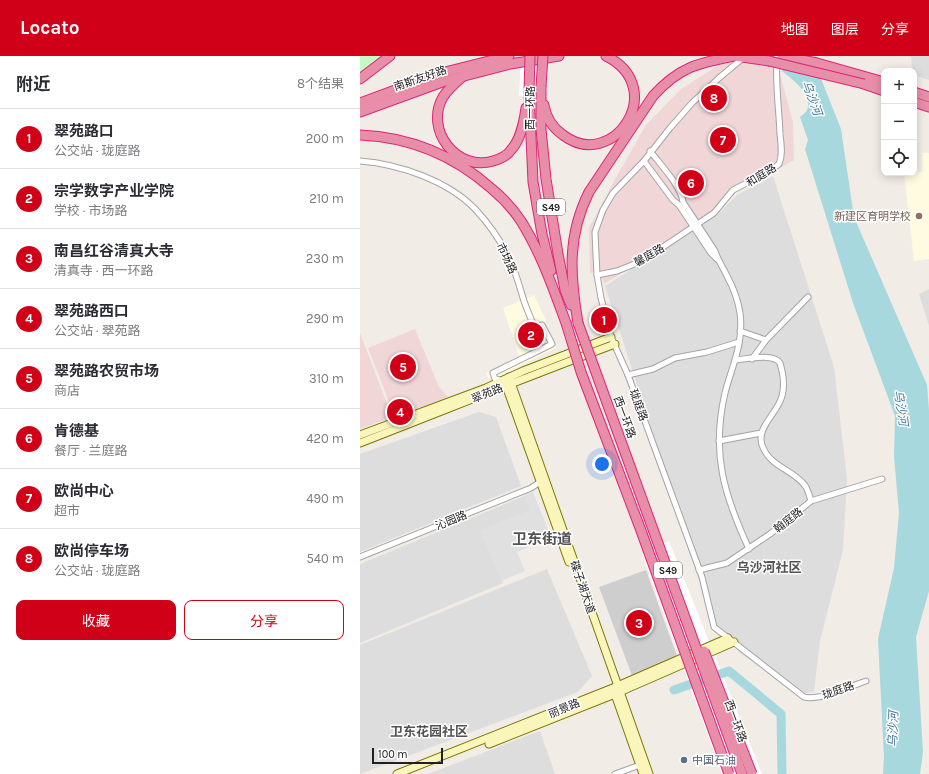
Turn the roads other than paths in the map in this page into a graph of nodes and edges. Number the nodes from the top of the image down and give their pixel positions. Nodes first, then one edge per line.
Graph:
1 (390, 56) edge
2 (488, 56) edge
3 (507, 56) edge
4 (530, 56) edge
5 (543, 56) edge
6 (560, 56) edge
7 (606, 56) edge
8 (738, 56) edge
9 (782, 56) edge
10 (773, 58) edge
11 (462, 77) junction
12 (360, 79) edge
13 (864, 80) junction
14 (881, 82) edge
15 (541, 87) junction
16 (881, 89) edge
17 (529, 92) junction
18 (917, 93) edge
19 (929, 97) edge
20 (360, 103) edge
21 (917, 103) edge
22 (929, 107) edge
23 (360, 112) edge
24 (360, 135) edge
25 (650, 151) junction
26 (360, 161) edge
27 (644, 161) junction
28 (696, 226) junction
29 (597, 275) junction
30 (808, 297) dead end
31 (566, 323) junction
32 (578, 323) junction
33 (740, 331) junction
34 (612, 337) junction
35 (766, 340) junction
36 (739, 342) junction
37 (615, 344) junction
38 (752, 359) junction
39 (736, 360) junction
40 (628, 375) junction
41 (508, 382) junction
42 (761, 433) junction
43 (360, 434) edge
44 (719, 441) junction
45 (360, 443) edge
46 (882, 479) dead end
47 (540, 482) junction
48 (811, 501) junction
49 (748, 548) junction
50 (360, 557) edge
51 (699, 570) junction
52 (671, 579) junction
53 (731, 640) junction
54 (866, 681) dead end
55 (616, 690) junction
56 (640, 766) junction
57 (397, 774) edge
58 (410, 774) edge
59 (615, 774) edge
60 (643, 774) edge
61 (649, 774) edge
62 (728, 774) edge
63 (742, 774) edge
64 (752, 774) edge

1 - 12 highway
2 - 3 highway
3 - 20 highway, 南斯友好路
4 - 17 highway, 西一环路 / S49, bridge
5 - 15 highway, 西一环路 / S49, bridge
6 - 11 highway, 南斯友好路
7 - 15 highway
8 - 10 highway
8 - 25 street, 珑庭路
8 - 32 highway
9 - 13 highway
10 - 13 highway, bridge
10 - 28 street, 和庭路
11 - 17 highway
11 - 23 highway, 南斯友好路
13 - 14 highway
13 - 16 highway
15 - 32 highway, 西一环路 / S49
17 - 31 highway, 西一环路 / S49
18 - 19 highway
21 - 22 highway
24 - 31 highway
25 - 27 street, 珑庭路
25 - 28 street
26 - 41 street, 市场路
27 - 28 street
27 - 29 street, 珑庭路
28 - 29 street, 馨庭路
28 - 33 street
29 - 34 street, 珑庭路
30 - 35 street
31 - 62 highway, 西一环路 / S49, bridge
32 - 52 highway, 西一环路 / S49, bridge
33 - 35 street
33 - 36 street
34 - 37 street, 珑庭路
34 - 41 main road, 翠苑路
35 - 38 street
36 - 39 street
36 - 40 street
37 - 40 street, 珑庭路
37 - 41 main road, 翠苑路
38 - 39 street
38 - 42 street
39 - 44 street
40 - 51 street, 珑庭路
41 - 43 main road, 翠苑路
41 - 45 main road, 翠苑路
41 - 47 main road, 碟子湖大道
41 - 55 main road, 碟子湖大道
42 - 44 street
42 - 48 street
44 - 49 street
46 - 48 street, 翰庭路
47 - 50 street, 沁园路
47 - 55 main road, 碟子湖大道
48 - 49 street, 翰庭路
49 - 51 street, 翰庭路
51 - 53 street, 珑庭路
52 - 63 highway, 西一环路 / S49, bridge
52 - 64 highway, bridge
53 - 54 street, 珑庭路
53 - 55 main road, 丽景路
55 - 56 main road, 碟子湖大道
55 - 57 main road, 丽景路
55 - 58 main road, 丽景路
55 - 61 main road, 碟子湖大道
56 - 59 street
56 - 60 main road, 碟子湖大道

